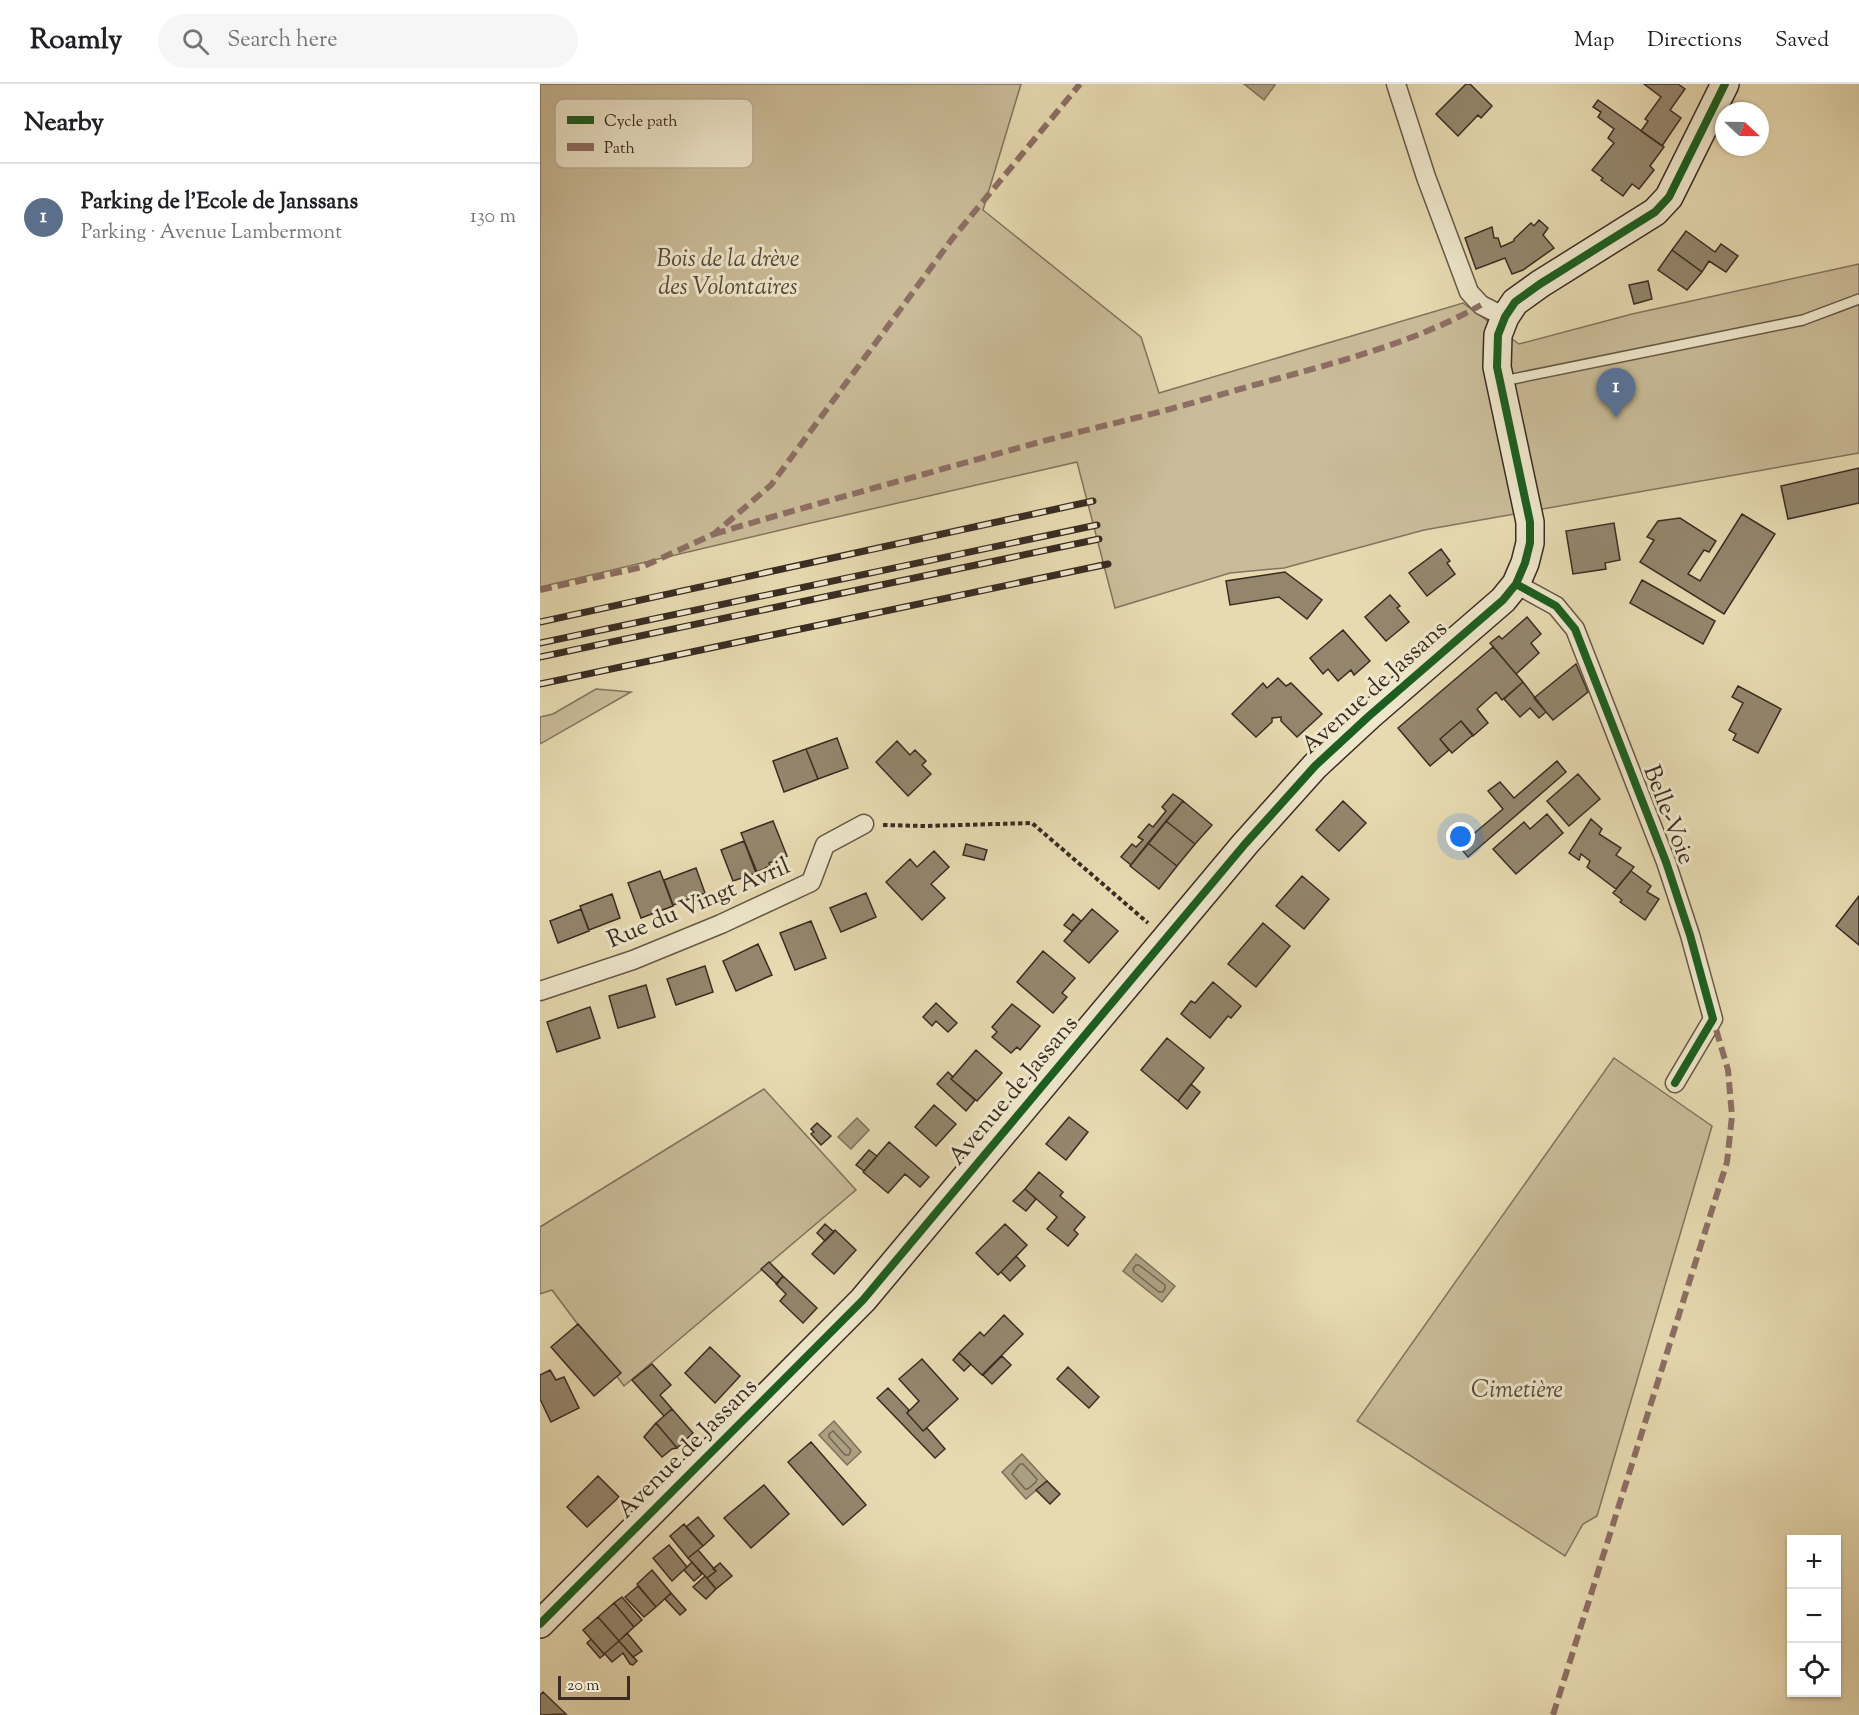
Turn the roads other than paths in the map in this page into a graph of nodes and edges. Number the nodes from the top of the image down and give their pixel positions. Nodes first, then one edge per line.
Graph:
1 (1396, 84) edge
2 (1725, 84) edge
3 (1859, 299) edge
4 (1505, 317) junction
5 (1499, 382) junction
6 (1516, 584) junction
7 (864, 824) road end
8 (540, 991) edge
9 (1675, 1083) dead end
10 (540, 1624) edge

1 - 4 street
2 - 4 street
3 - 5 lane
4 - 5 street
5 - 6 street
6 - 9 street, Belle-Voie
6 - 10 street, Avenue de Jassans
7 - 8 street, Rue du Vingt Avril

